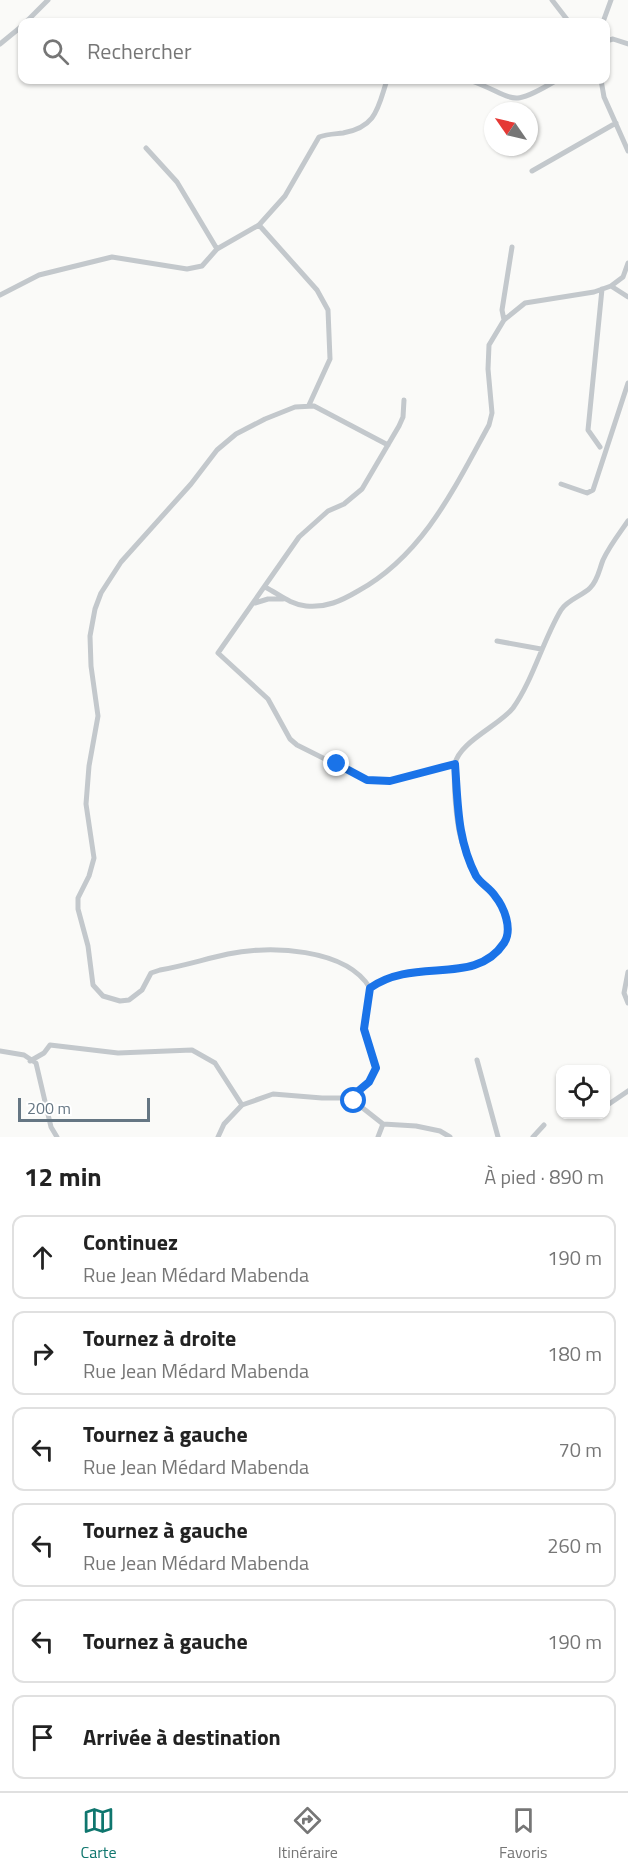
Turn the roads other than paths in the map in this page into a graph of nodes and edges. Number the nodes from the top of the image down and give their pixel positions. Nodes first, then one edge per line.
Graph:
1 (48, 0) edge
2 (552, 0) edge
3 (611, 0) edge
4 (30, 18) edge
5 (566, 18) edge
6 (604, 18) edge
7 (18, 29) edge
8 (610, 40) edge
9 (0, 44) edge
10 (628, 44) edge
11 (386, 84) edge
12 (478, 84) edge
13 (549, 84) edge
14 (602, 84) edge
15 (616, 123) junction
16 (146, 148) dead end
17 (628, 151) edge
18 (532, 171) dead end
19 (259, 225) junction
20 (512, 247) dead end
21 (217, 249) junction
22 (628, 263) edge
23 (612, 286) junction
24 (602, 289) junction
25 (0, 295) edge
26 (628, 297) edge
27 (504, 320) junction
28 (628, 383) edge
29 (404, 400) dead end
30 (309, 405) junction
31 (388, 445) junction
32 (600, 447) dead end
33 (561, 484) dead end
34 (628, 521) edge
35 (264, 589) junction
36 (269, 599) junction
37 (283, 599) junction
38 (255, 603) junction
39 (497, 641) dead end
40 (541, 649) junction
41 (455, 764) junction
42 (628, 972) edge
43 (370, 988) junction
44 (628, 1003) edge
45 (0, 1052) edge
46 (477, 1060) dead end
47 (30, 1061) junction
48 (628, 1090) edge
49 (350, 1098) junction
50 (610, 1103) edge
51 (242, 1105) junction
52 (383, 1124) junction
53 (544, 1125) dead end
54 (57, 1137) edge
55 (218, 1137) edge
56 (378, 1137) edge
57 (450, 1137) edge
58 (498, 1137) edge
59 (533, 1137) edge

1 - 4 street
2 - 5 street
3 - 6 street
7 - 9 street
8 - 10 street
11 - 19 street
12 - 13 street
14 - 15 street
15 - 17 street
15 - 18 street
16 - 21 street
19 - 21 street
19 - 30 street
20 - 27 street
21 - 25 street
22 - 23 street
23 - 24 street
23 - 26 street
24 - 27 street
24 - 32 street
27 - 37 street
28 - 33 street
29 - 31 street
30 - 31 street
30 - 43 street
31 - 35 street
34 - 40 street
35 - 36 street
35 - 37 street
35 - 38 street
36 - 37 street
36 - 38 street
38 - 41 street
39 - 40 street
40 - 41 street
41 - 43 street
42 - 44 street
43 - 49 street
45 - 47 street
46 - 58 street
47 - 51 street
47 - 54 street
48 - 50 street
49 - 51 street
49 - 52 street
51 - 55 street
52 - 56 street
52 - 57 street
53 - 59 street

